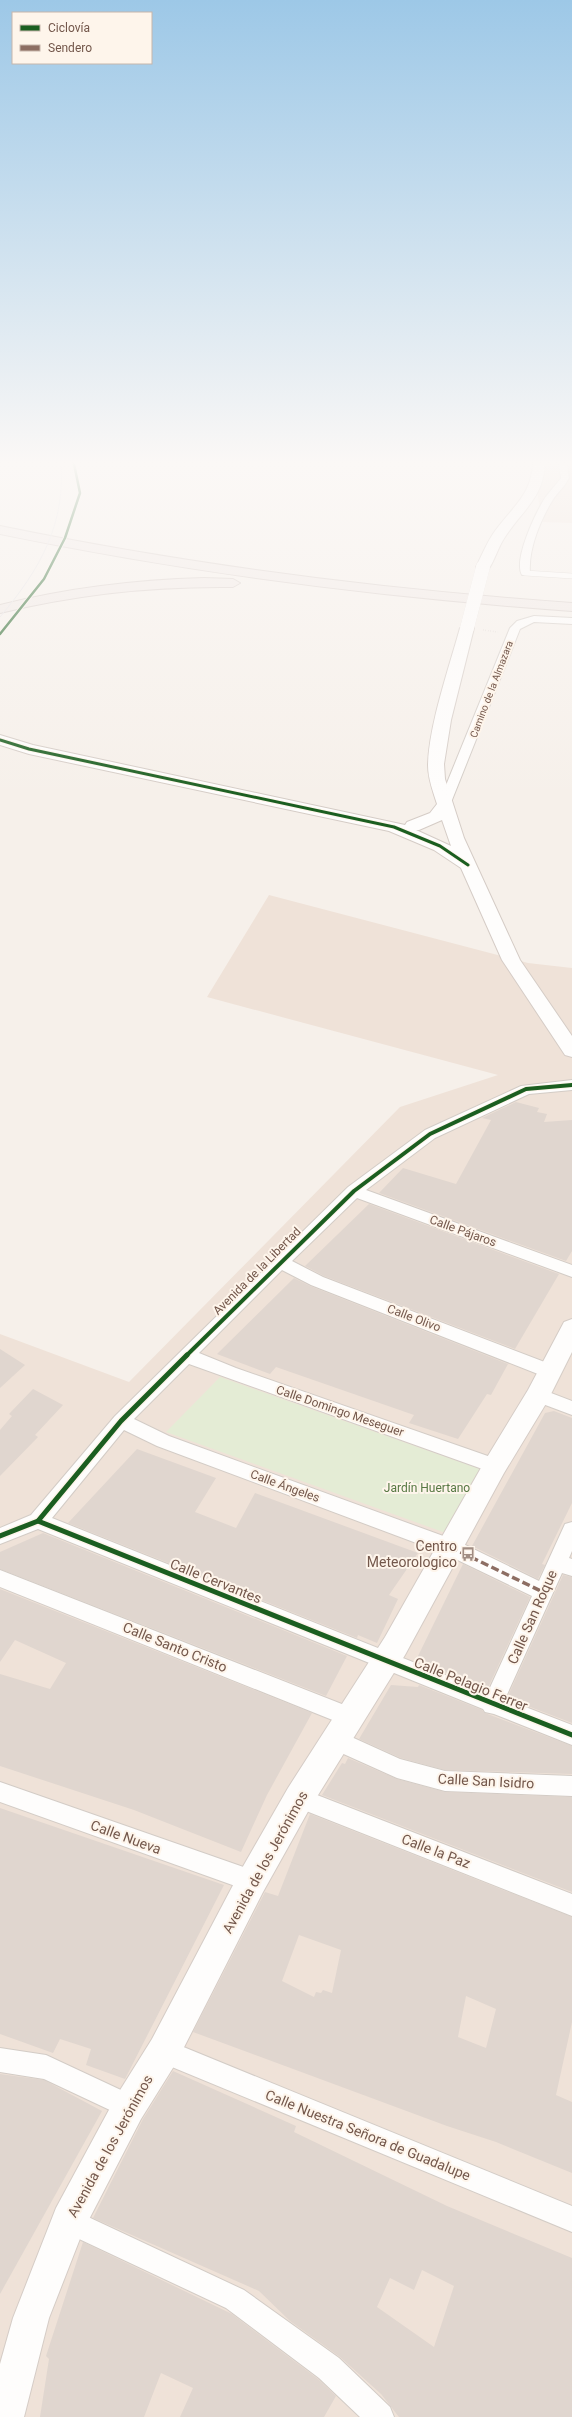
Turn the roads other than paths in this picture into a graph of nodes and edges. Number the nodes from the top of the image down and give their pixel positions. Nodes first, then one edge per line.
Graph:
1 (244, 572) edge
2 (314, 572) edge
3 (482, 572) edge
4 (524, 574) edge
5 (572, 576) edge
6 (392, 593) junction
7 (572, 597) edge
8 (572, 607) edge
9 (0, 609) edge
10 (572, 621) edge
11 (0, 740) edge
12 (444, 805) junction
13 (413, 826) junction
14 (394, 827) junction
15 (455, 835) junction
16 (427, 841) junction
17 (468, 865) junction
18 (572, 1051) edge
19 (572, 1085) edge
20 (354, 1190) junction
21 (280, 1262) junction
22 (572, 1271) edge
23 (572, 1328) edge
24 (186, 1355) junction
25 (543, 1383) junction
26 (572, 1408) edge
27 (121, 1421) junction
28 (495, 1466) junction
29 (38, 1521) junction
30 (572, 1530) edge
31 (0, 1536) edge
32 (450, 1547) junction
33 (564, 1565) edge
34 (0, 1578) edge
35 (543, 1592) junction
36 (385, 1661) junction
37 (492, 1705) junction
38 (343, 1729) junction
39 (572, 1735) edge
40 (572, 1786) edge
41 (0, 1792) edge
42 (299, 1798) junction
43 (252, 1881) junction
44 (572, 1905) edge
45 (164, 2051) junction
46 (0, 2060) edge
47 (129, 2107) junction
48 (572, 2219) edge
49 (69, 2221) junction
50 (5, 2417) edge
51 (380, 2417) edge

1 - 6 highway
2 - 7 highway
3 - 12 main road, bridge
4 - 5 lane
6 - 8 highway
6 - 9 highway
10 - 12 street, Camino de la Almazara
11 - 14 main road
12 - 13 main road
12 - 15 main road
13 - 14 main road
13 - 15 main road
14 - 16 main road
15 - 16 main road
15 - 17 main road
16 - 17 main road
17 - 18 main road
19 - 20 street, Avenida de la Libertad
20 - 21 street, Avenida de la Libertad
20 - 22 street, Calle Pájaros
21 - 24 street, Avenida de la Libertad
21 - 25 street, Calle Olivo
23 - 25 main road, Avenida de los Jerónimos
24 - 27 street, Avenida de la Libertad
24 - 28 street, Calle Domingo Meseguer
25 - 26 street, Calle Olivo
25 - 28 main road, Avenida de los Jerónimos
27 - 29 street, Avenida de la Libertad
27 - 32 street, Calle Ángeles
28 - 32 main road, Avenida de los Jerónimos
29 - 31 street, Avenida de la Libertad
29 - 36 street, Calle Cervantes
30 - 33 street, Calle San Roque
32 - 35 street, Calle Ángeles
32 - 36 main road, Avenida de los Jerónimos
33 - 35 street, Calle San Roque
34 - 38 street, Calle Santo Cristo
35 - 37 street, Calle San Roque
36 - 37 street, Calle Pelagio Ferrer
36 - 38 main road, Avenida de los Jerónimos
37 - 39 street, Calle Pelagio Ferrer
38 - 40 street, Calle San Isidro
38 - 42 main road, Avenida de los Jerónimos
41 - 43 street, Calle Nueva
42 - 43 main road, Avenida de los Jerónimos
42 - 44 street, Calle la Paz
43 - 45 main road, Avenida de los Jerónimos
45 - 47 main road, Avenida de los Jerónimos
45 - 48 street, Calle Nuestra Señora de Guadalupe
46 - 47 street
47 - 49 main road, Avenida de los Jerónimos
49 - 50 main road, Avenida de los Jerónimos
49 - 51 street

